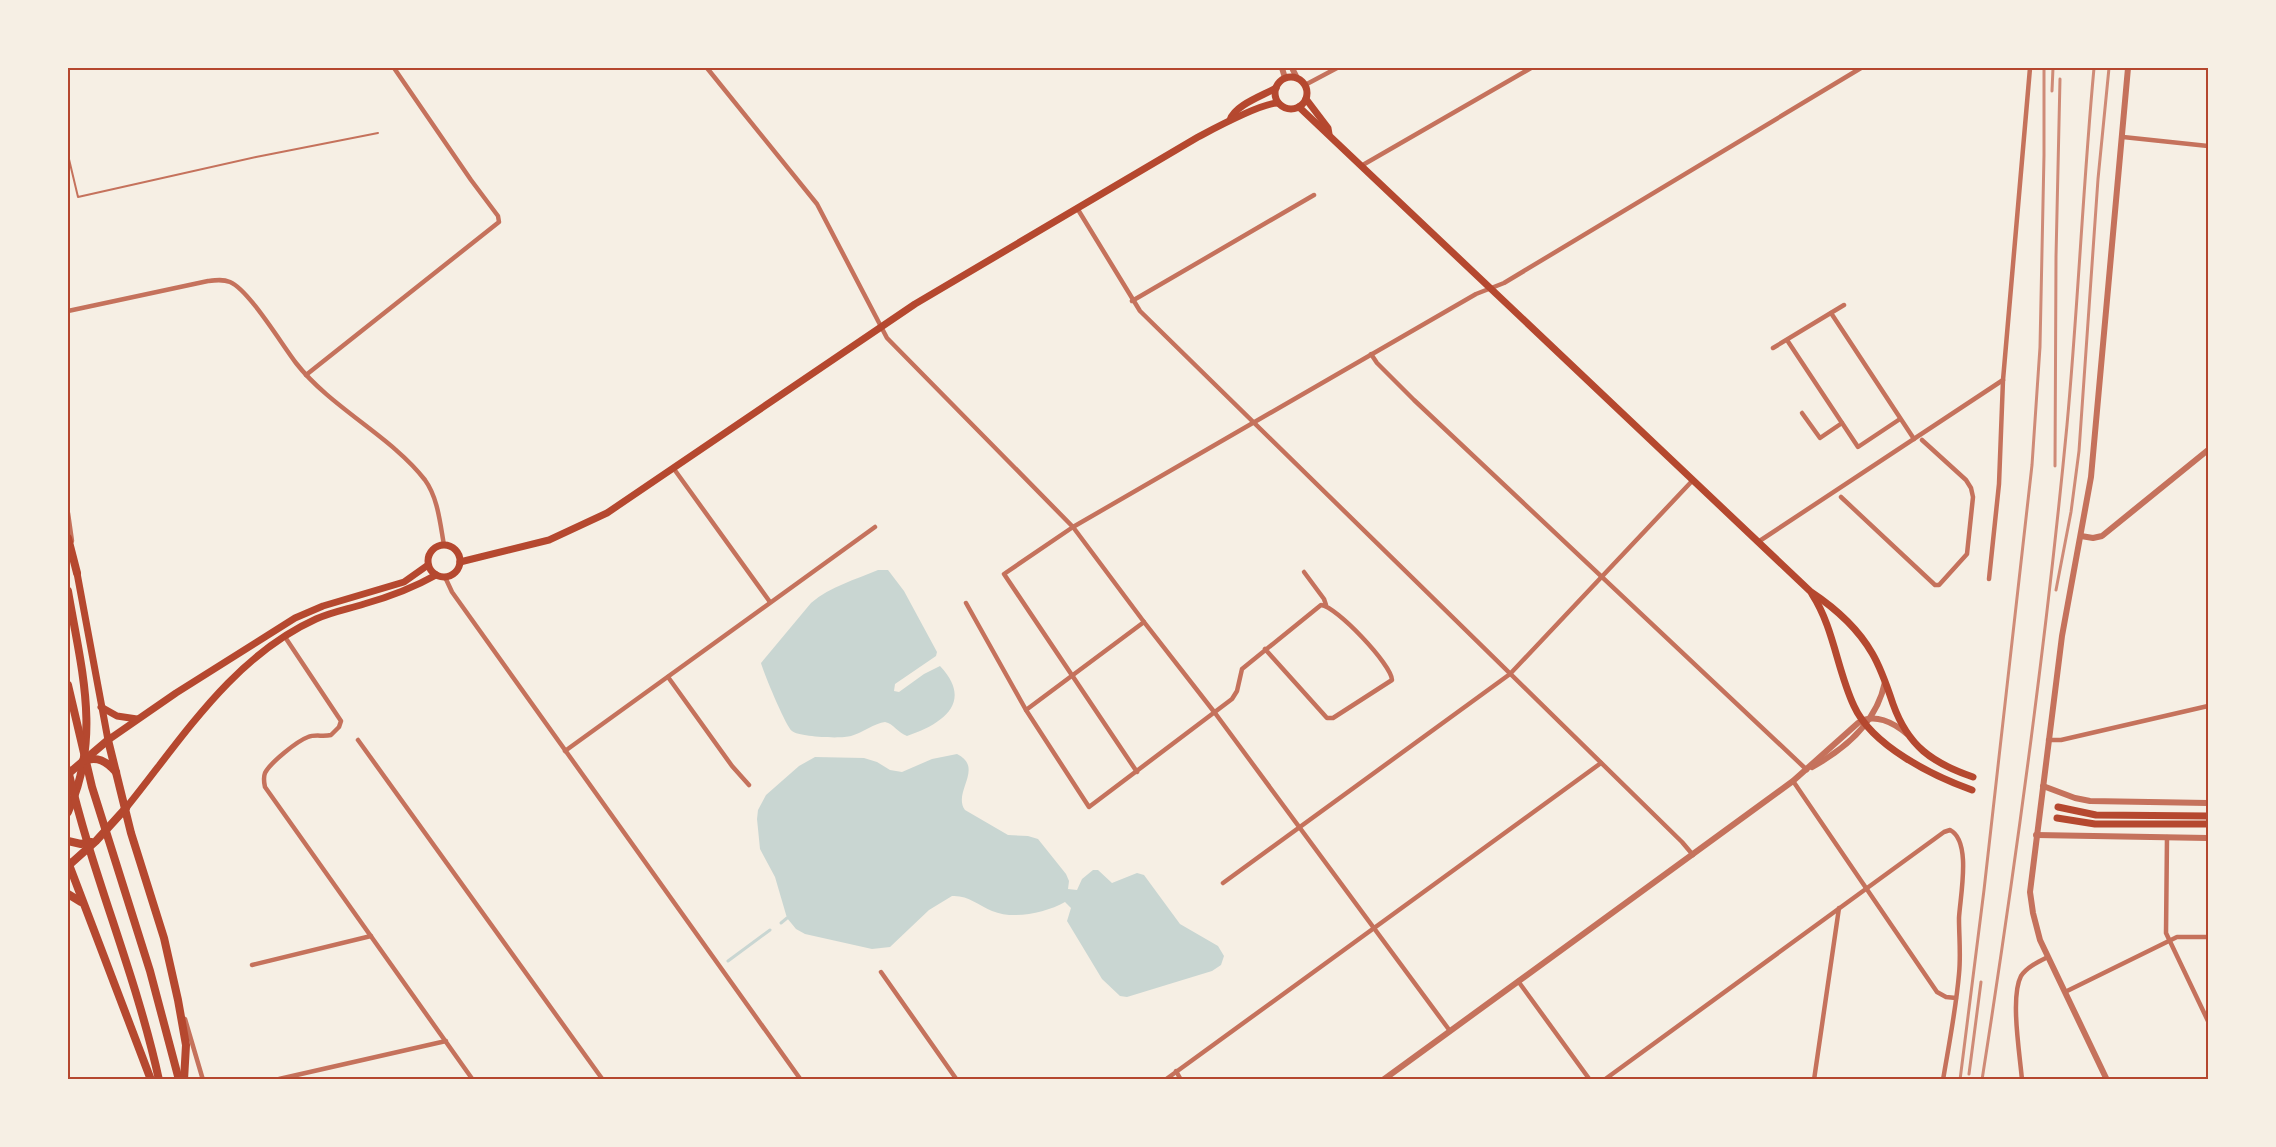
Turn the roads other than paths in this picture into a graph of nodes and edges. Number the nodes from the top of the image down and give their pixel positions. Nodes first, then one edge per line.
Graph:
1 (394, 68) edge
2 (707, 68) edge
3 (1282, 68) edge
4 (1292, 68) edge
5 (1337, 68) edge
6 (1531, 68) edge
7 (1861, 68) edge
8 (2030, 68) edge
9 (2128, 68) edge
10 (1285, 78) junction
11 (1297, 78) junction
12 (1305, 86) junction
13 (1276, 88) junction
14 (1306, 99) junction
15 (1278, 103) junction
16 (1299, 108) junction
17 (1230, 120) junction
18 (378, 133) dead end
19 (1329, 134) junction
20 (2122, 137) junction
21 (2208, 146) edge
22 (68, 155) edge
23 (1361, 166) junction
24 (1314, 195) dead end
25 (1077, 208) junction
26 (1490, 288) junction
27 (1132, 301) junction
28 (1844, 305) dead end
29 (68, 311) edge
30 (1831, 313) junction
31 (880, 327) junction
32 (1787, 339) junction
33 (1773, 348) dead end
34 (1371, 354) junction
35 (306, 375) junction
36 (2004, 381) junction
37 (1802, 413) dead end
38 (1900, 419) junction
39 (1254, 422) junction
40 (1842, 423) junction
41 (1914, 439) junction
42 (1922, 440) dead end
43 (2208, 450) edge
44 (674, 469) junction
45 (1693, 480) junction
46 (1841, 497) dead end
47 (68, 513) edge
48 (875, 527) dead end
49 (1073, 527) junction
50 (2081, 537) junction
51 (68, 538) edge
52 (1758, 542) junction
53 (444, 545) junction
54 (460, 562) junction
55 (428, 565) junction
56 (1304, 572) dead end
57 (77, 573) junction
58 (436, 575) junction
59 (446, 577) junction
60 (1603, 577) junction
61 (1989, 579) dead end
62 (68, 591) edge
63 (1811, 592) junction
64 (770, 602) junction
65 (966, 603) dead end
66 (1326, 605) junction
67 (1144, 622) junction
68 (285, 637) junction
69 (1265, 649) junction
70 (1510, 674) junction
71 (1072, 676) junction
72 (668, 677) junction
73 (1885, 682) junction
74 (68, 685) edge
75 (2208, 706) edge
76 (101, 707) junction
77 (1026, 710) junction
78 (1215, 713) junction
79 (137, 719) junction
80 (1867, 721) junction
81 (1907, 735) junction
82 (108, 740) junction
83 (358, 740) dead end
84 (2048, 740) junction
85 (565, 751) junction
86 (92, 756) junction
87 (1601, 763) junction
88 (1807, 770) junction
89 (68, 772) edge
90 (1137, 772) junction
91 (117, 773) junction
92 (1973, 777) dead end
93 (1793, 781) junction
94 (749, 785) dead end
95 (2043, 786) junction
96 (1972, 790) dead end
97 (2208, 803) edge
98 (2058, 807) dead end
99 (126, 808) junction
100 (68, 812) edge
101 (2208, 816) edge
102 (2057, 818) dead end
103 (2208, 824) edge
104 (1298, 826) junction
105 (2036, 835) junction
106 (2167, 837) junction
107 (2208, 838) edge
108 (96, 841) junction
109 (72, 842) edge
110 (1693, 855) junction
111 (68, 865) edge
112 (1223, 883) dead end
113 (1866, 888) junction
114 (68, 894) edge
115 (85, 905) junction
116 (1839, 908) junction
117 (1373, 928) junction
118 (371, 936) junction
119 (2208, 937) edge
120 (2169, 941) junction
121 (2048, 957) junction
122 (252, 965) dead end
123 (880, 972) dead end
124 (1518, 981) junction
125 (2065, 992) junction
126 (1956, 998) junction
127 (178, 1000) junction
128 (2208, 1021) edge
129 (1450, 1031) junction
130 (446, 1041) junction
131 (1176, 1071) junction
132 (279, 1079) edge
133 (151, 1080) edge
134 (159, 1080) edge
135 (179, 1080) edge
136 (184, 1080) edge
137 (203, 1080) edge
138 (473, 1080) edge
139 (603, 1080) edge
140 (801, 1080) edge
141 (957, 1080) edge
142 (1165, 1080) edge
143 (1181, 1080) edge
144 (1383, 1080) edge
145 (1590, 1080) edge
146 (1604, 1080) edge
147 (1814, 1080) edge
148 (1943, 1080) edge
149 (2022, 1080) edge
150 (2107, 1080) edge

1 - 35 street
2 - 31 street
3 - 10 street
4 - 11 street
5 - 12 street
6 - 23 street
7 - 26 street
8 - 36 street
9 - 20 street
10 - 11 main road
10 - 13 main road
11 - 12 main road
12 - 14 main road
13 - 15 main road
13 - 17 main road
14 - 16 main road
14 - 19 main road
15 - 16 main road
15 - 17 main road
16 - 19 main road
17 - 25 main road
18 - 22 lane
19 - 23 main road
20 - 21 street
20 - 50 street
23 - 26 main road
24 - 27 street
25 - 27 street
25 - 31 main road
26 - 34 street
26 - 45 main road
27 - 39 street
28 - 30 street
29 - 35 street
30 - 32 street
30 - 38 street
31 - 44 main road
31 - 49 street
32 - 33 street
32 - 40 street
34 - 39 street
34 - 60 street
35 - 53 street
36 - 41 street
36 - 61 street
37 - 40 street
38 - 40 street
38 - 41 street
39 - 49 street
39 - 70 street
41 - 52 street
42 - 46 street
43 - 50 street
44 - 54 main road
44 - 64 street
45 - 52 main road
45 - 60 street
47 - 57 street
48 - 64 street
49 - 67 street
49 - 71 street
50 - 84 street
51 - 57 main road
52 - 63 main road
53 - 54 main road
53 - 55 main road
54 - 59 main road
55 - 58 main road
55 - 79 main road
56 - 66 street
57 - 76 main road
58 - 59 main road
58 - 68 main road
59 - 85 street
60 - 70 street
60 - 88 street
62 - 100 main road
63 - 73 main road
63 - 80 main road
64 - 72 street
65 - 77 street
66 - 69 street
66 - 69 street
67 - 71 street
67 - 78 street
68 - 99 main road
68 - 118 street
69 - 78 street
70 - 87 street
70 - 104 street
71 - 77 street
71 - 90 street
72 - 85 street
72 - 94 street
73 - 80 street
73 - 81 main road
74 - 135 main road
75 - 84 street
76 - 79 main road
76 - 82 main road
77 - 90 street
78 - 90 street
78 - 104 street
79 - 82 main road
80 - 81 street
80 - 88 street
80 - 96 main road
81 - 92 main road
82 - 86 main road
82 - 91 main road
83 - 139 street
84 - 95 street
85 - 140 street
86 - 89 main road
86 - 91 main road
87 - 110 street
87 - 117 street
88 - 93 street
89 - 134 main road
91 - 99 main road
93 - 110 street
93 - 113 street
95 - 97 street
95 - 105 street
98 - 101 main road
99 - 108 main road
99 - 127 main road
102 - 103 main road
104 - 112 street
104 - 117 street
105 - 106 street
105 - 121 street
106 - 107 street
106 - 120 street
108 - 109 main road
108 - 111 main road
110 - 124 street
111 - 115 main road
113 - 116 street
113 - 126 street
113 - 126 street
114 - 115 main road
115 - 133 main road
116 - 146 street
116 - 147 street
117 - 129 street
117 - 131 street
118 - 122 street
118 - 130 street
119 - 120 street
120 - 125 street
120 - 128 street
121 - 125 street
121 - 149 street
123 - 141 street
124 - 129 street
124 - 145 street
125 - 150 street
126 - 148 street
127 - 136 main road
127 - 137 street
129 - 144 street
130 - 132 street
130 - 138 street
131 - 142 street
131 - 143 street

